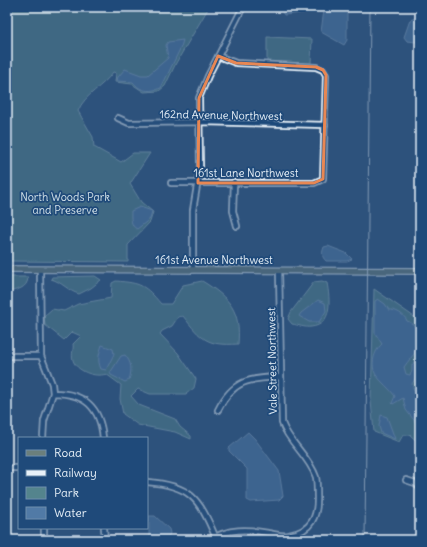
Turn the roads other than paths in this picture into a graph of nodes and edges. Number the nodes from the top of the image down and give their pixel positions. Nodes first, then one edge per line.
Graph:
1 (243, 7) edge
2 (218, 56) junction
3 (118, 118) dead end
4 (199, 122) junction
5 (325, 124) junction
6 (234, 182) junction
7 (171, 183) dead end
8 (198, 183) junction
9 (237, 226) dead end
10 (7, 269) edge
11 (40, 270) junction
12 (193, 270) junction
13 (279, 271) junction
14 (420, 271) edge
15 (7, 356) edge
16 (41, 356) junction
17 (281, 377) junction
18 (53, 393) junction
19 (218, 410) dead end
20 (43, 437) edge
21 (103, 437) edge
22 (7, 468) edge
23 (18, 468) edge
24 (406, 480) dead end
25 (148, 482) edge
26 (420, 487) edge
27 (44, 529) edge
28 (104, 529) edge
29 (215, 536) junction
30 (290, 538) edge
31 (44, 540) edge
32 (104, 540) edge
33 (210, 540) edge

1 - 2 street
2 - 4 street
2 - 5 street
3 - 4 street, 162nd Avenue Northwest
4 - 5 street, 162nd Avenue Northwest
4 - 8 street
5 - 6 street, 161st Lane Northwest
6 - 8 street, 161st Lane Northwest
6 - 9 street
7 - 8 street, 161st Lane Northwest
8 - 12 street
10 - 11 main road, 161st Avenue Northwest
11 - 12 main road, 161st Avenue Northwest
11 - 16 street
12 - 13 main road, 161st Avenue Northwest
13 - 14 main road, 161st Avenue Northwest
13 - 17 street, Vale Street Northwest
15 - 16 street
16 - 18 street
17 - 19 street
17 - 30 street, Vale Street Northwest
18 - 20 street
18 - 21 street
22 - 23 street
24 - 26 street
25 - 29 street
27 - 31 street
28 - 32 street
29 - 30 street, Vale Street Northwest
29 - 33 street, Vale Street Northwest

